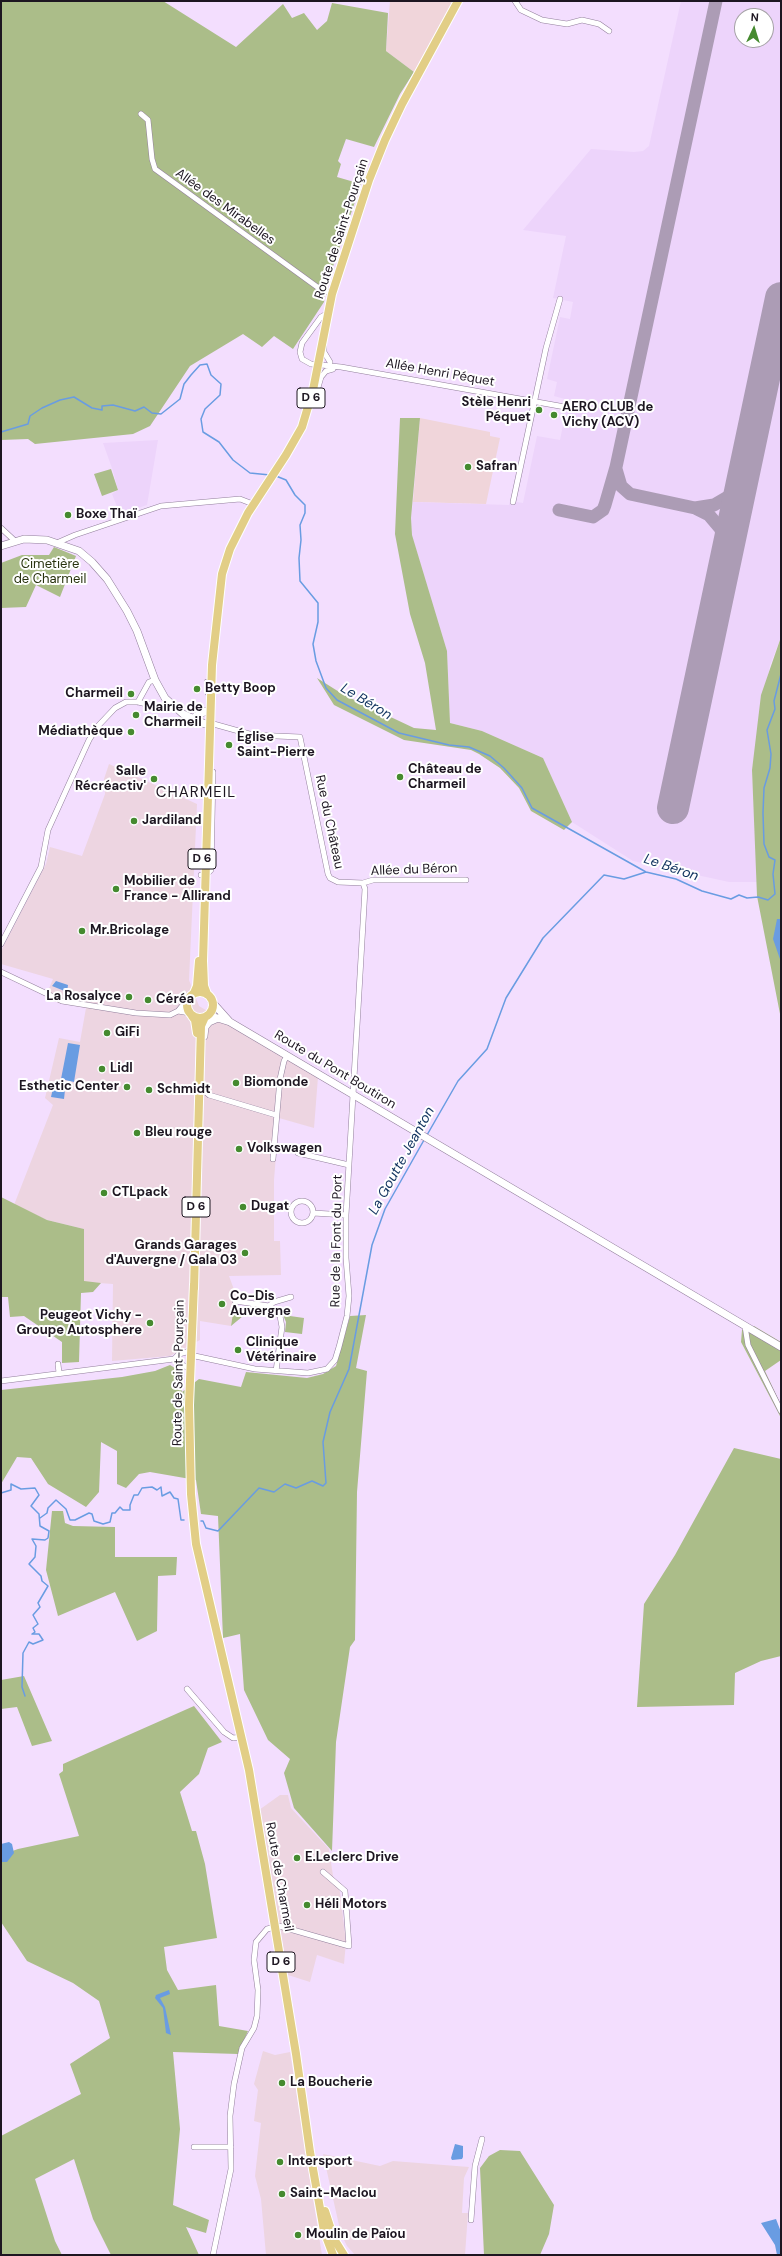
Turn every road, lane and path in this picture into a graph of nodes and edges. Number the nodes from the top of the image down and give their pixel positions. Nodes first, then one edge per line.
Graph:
1 (458, 1) edge
2 (515, 1) edge
3 (609, 31) dead end
4 (141, 114) dead end
5 (332, 294) junction
6 (560, 299) dead end
7 (328, 313) junction
8 (323, 339) junction
9 (330, 362) junction
10 (318, 364) junction
11 (342, 367) junction
12 (534, 401) junction
13 (309, 407) junction
14 (565, 407) dead end
15 (513, 502) dead end
16 (253, 504) junction
17 (248, 513) junction
18 (1, 528) edge
19 (15, 541) junction
20 (58, 542) junction
21 (1, 546) edge
22 (155, 680) junction
23 (206, 682) junction
24 (138, 702) junction
25 (175, 707) junction
26 (207, 720) junction
27 (213, 772) dead end
28 (207, 829) junction
29 (203, 875) junction
30 (466, 880) dead end
31 (363, 883) junction
32 (1, 944) edge
33 (1, 972) edge
34 (194, 993) junction
35 (207, 994) junction
36 (187, 1000) junction
37 (212, 1002) junction
38 (178, 1011) junction
39 (191, 1014) junction
40 (207, 1016) junction
41 (219, 1018) junction
42 (230, 1022) junction
43 (287, 1056) junction
44 (201, 1076) junction
45 (200, 1087) junction
46 (352, 1094) junction
47 (209, 1096) junction
48 (200, 1101) junction
49 (276, 1115) junction
50 (198, 1130) junction
51 (298, 1153) dead end
52 (273, 1159) dead end
53 (349, 1165) junction
54 (313, 1213) junction
55 (346, 1215) junction
56 (291, 1298) dead end
57 (235, 1301) dead end
58 (269, 1306) junction
59 (745, 1326) junction
60 (781, 1347) edge
61 (192, 1353) junction
62 (174, 1359) junction
63 (58, 1364) dead end
64 (192, 1368) junction
65 (276, 1371) junction
66 (59, 1373) junction
67 (1, 1381) edge
68 (781, 1411) edge
69 (205, 1586) joint
70 (187, 1689) dead end
71 (240, 1737) junction
72 (323, 1872) dead end
73 (275, 1926) junction
74 (305, 2107) junction
75 (482, 2139) dead end
76 (194, 2147) dead end
77 (231, 2147) junction
78 (325, 2210) junction
79 (472, 2220) dead end
80 (213, 2255) edge
81 (332, 2255) edge
82 (338, 2255) edge
83 (344, 2255) edge

1 - 5 main road, Route de Saint-Pourçain / D 6
2 - 3 street
4 - 5 street, Allée des Mirabelles
5 - 7 main road, Route de Saint-Pourçain / D 6
6 - 12 street
7 - 8 main road, Route de Saint-Pourçain / D 6
7 - 10 street
8 - 9 street
8 - 10 main road, Route de Saint-Pourçain / D 6
9 - 10 street, Allée Henri Péquet
9 - 11 street, Allée Henri Péquet
10 - 11 street, Allée Henri Péquet
10 - 13 main road, Route de Saint-Pourçain / D 6
11 - 12 street, Allée Henri Péquet
11 - 13 street
12 - 14 street, Allée Henri Péquet
12 - 15 street
13 - 16 main road, Route de Saint-Pourçain / D 6
16 - 17 main road, Route de Saint-Pourçain / D 6
16 - 20 street
17 - 23 main road, Route de Saint-Pourçain / D 6
17 - 26 main road, Route de Saint-Pourçain / D 6
18 - 19 street
19 - 20 main road
19 - 21 main road
20 - 22 main road
22 - 24 street
22 - 25 main road
23 - 26 main road, Route de Saint-Pourçain / D 6
23 - 26 street
24 - 25 street
24 - 32 street
25 - 26 main road
25 - 26 main road
26 - 28 main road, Route de Saint-Pourçain / D 6
26 - 28 main road, Route de Saint-Pourçain / D 6
26 - 31 street, Rue du Château
27 - 28 street, Route de Saint-Pourçain
28 - 29 main road, Route de Saint-Pourçain / D 6
29 - 34 main road, Route de Saint-Pourçain / D 6
29 - 35 main road, Route de Saint-Pourçain / D 6
30 - 31 street, Allée du Béron
31 - 46 street
33 - 38 street
34 - 35 main road
34 - 36 main road
35 - 37 main road
36 - 38 street
36 - 39 main road
37 - 40 main road
37 - 42 main road, Route du Pont Boutiron
38 - 39 street
39 - 40 main road
39 - 50 main road, Route de Saint-Pourçain / D 6
40 - 41 main road, Route du Pont Boutiron
40 - 44 main road, Route de Saint-Pourçain / D 6
41 - 42 main road, Route du Pont Boutiron
41 - 44 main road
42 - 43 main road, Route du Pont Boutiron
43 - 46 main road, Route du Pont Boutiron
43 - 49 street
44 - 45 main road, Route de Saint-Pourçain / D 6
45 - 47 street
45 - 48 main road, Route de Saint-Pourçain / D 6
46 - 53 street, Rue de la Font du Port
46 - 59 main road, Route du Pont Boutiron
47 - 48 street
47 - 49 street
48 - 50 main road, Route de Saint-Pourçain / D 6
49 - 52 street
50 - 61 main road, Route de Saint-Pourçain / D 6
51 - 53 street
53 - 55 street, Rue de la Font du Port
54 - 54 street
54 - 55 street
55 - 65 street, Rue de la Font du Port
56 - 58 street
57 - 58 street
58 - 65 street
59 - 60 main road, Route du Pont Boutiron
59 - 68 street
61 - 62 street
61 - 64 main road, Route de Saint-Pourçain / D 6
61 - 65 street, Rue de la Font du Port
62 - 64 street
62 - 66 street
63 - 66 street
64 - 69 main road, Route de Saint-Pourçain / D 6
66 - 67 street
69 - 71 main road, Route de Charmeil / D 6
70 - 71 street
71 - 73 main road, Route de Charmeil / D 6
72 - 73 street
73 - 74 main road, Route de Charmeil / D 6
73 - 77 street
74 - 78 main road, Route de Charmeil / D 6
74 - 81 main road, Route de Charmeil / D 6
75 - 79 street
76 - 77 street
77 - 80 street
78 - 82 main road, Route de Charmeil / D 6
78 - 83 main road

